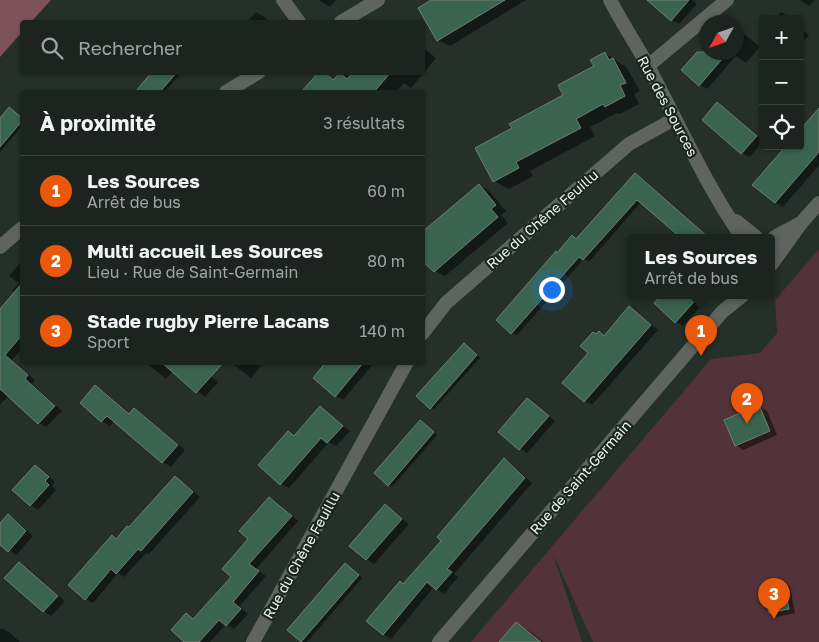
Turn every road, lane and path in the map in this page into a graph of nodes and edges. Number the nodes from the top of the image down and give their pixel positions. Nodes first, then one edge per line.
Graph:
1 (283, 0) edge
2 (378, 0) edge
3 (610, 0) edge
4 (726, 0) edge
5 (298, 20) edge
6 (343, 20) edge
7 (648, 66) junction
8 (254, 75) edge
9 (229, 90) edge
10 (674, 119) junction
11 (819, 203) edge
12 (726, 213) junction
13 (802, 222) junction
14 (20, 230) edge
15 (740, 234) edge
16 (752, 234) edge
17 (775, 237) edge
18 (0, 247) edge
19 (775, 258) edge
20 (727, 299) edge
21 (738, 299) edge
22 (722, 312) junction
23 (425, 330) edge
24 (405, 365) edge
25 (253, 642) edge
26 (439, 642) edge

1 - 5 street
2 - 6 street
3 - 7 street, Rue des Sources
4 - 7 street
7 - 10 street, Rue des Sources
8 - 9 street
10 - 12 street, Rue des Sources
10 - 23 street, Rue du Chêne Feuillu
11 - 13 street
12 - 15 street, Rue des Sources
12 - 16 street, Rue des Sources
13 - 17 street
13 - 19 street
14 - 18 street
20 - 22 street, Rue de Saint-Germain
21 - 22 street, Rue de Saint-Germain
22 - 26 street, Rue de Saint-Germain
24 - 25 street, Rue du Chêne Feuillu

